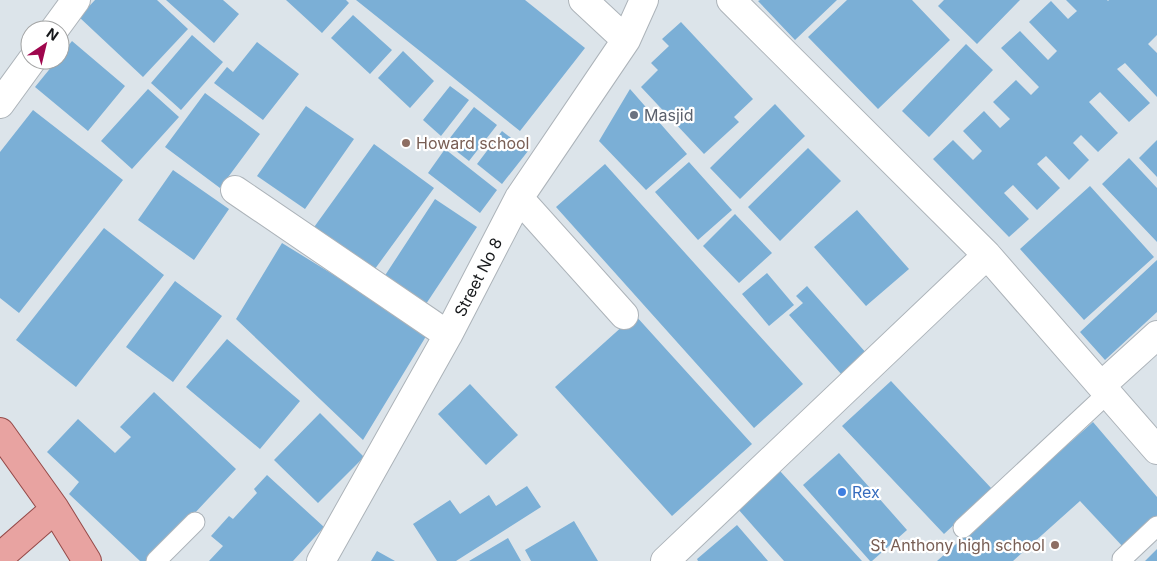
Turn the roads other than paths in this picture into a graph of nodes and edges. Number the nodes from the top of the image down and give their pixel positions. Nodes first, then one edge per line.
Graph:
1 (76, 0) edge
2 (583, 0) edge
3 (644, 0) edge
4 (731, 0) edge
5 (61, 20) edge
6 (626, 40) junction
7 (25, 70) edge
8 (0, 104) edge
9 (235, 190) dead end
10 (519, 198) junction
11 (987, 255) junction
12 (624, 315) dead end
13 (448, 335) junction
14 (1157, 335) edge
15 (1105, 389) junction
16 (0, 432) edge
17 (1157, 450) edge
18 (54, 509) junction
19 (195, 522) dead end
20 (1157, 526) edge
21 (963, 528) dead end
22 (8, 550) edge
23 (1122, 559) dead end
24 (87, 561) edge
25 (156, 561) edge
26 (321, 561) edge
27 (666, 561) edge

1 - 5 street
2 - 6 street
3 - 6 street, Street No 8
4 - 11 street
6 - 10 street, Street No 8
7 - 8 street
9 - 13 street
10 - 12 street
10 - 13 street, Street No 8
11 - 15 street
11 - 27 street
13 - 26 street, Street No 8
14 - 15 street
15 - 17 street
15 - 21 lane
16 - 18 main road
18 - 22 main road
18 - 24 main road
19 - 25 lane
20 - 23 lane

